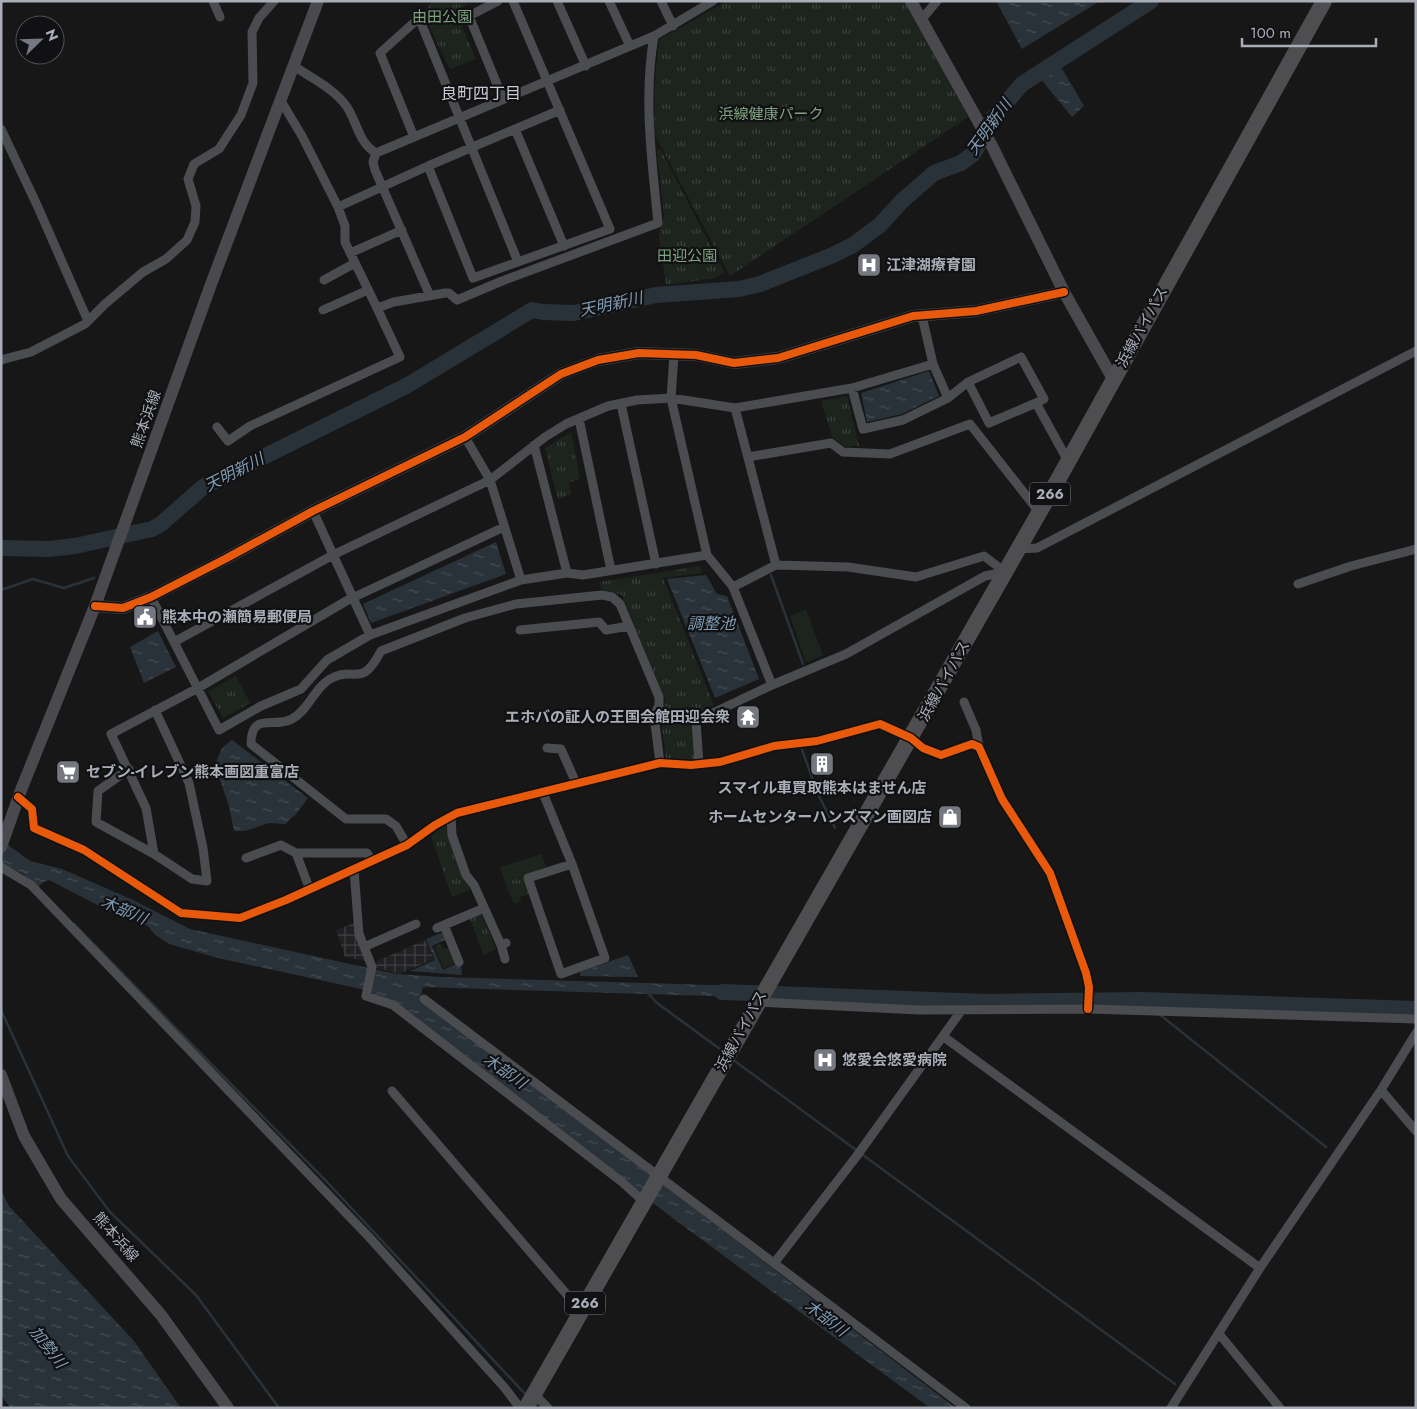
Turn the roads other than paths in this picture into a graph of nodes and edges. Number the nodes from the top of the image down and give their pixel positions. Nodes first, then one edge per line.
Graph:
1 (213, 1) edge
2 (274, 1) edge
3 (318, 1) edge
4 (498, 1) edge
5 (513, 1) edge
6 (557, 1) edge
7 (609, 1) edge
8 (661, 1) edge
9 (714, 1) edge
10 (911, 1) edge
11 (937, 1) edge
12 (1324, 1) edge
13 (220, 17) dead end
14 (921, 20) junction
15 (673, 26) junction
16 (654, 36) junction
17 (630, 46) junction
18 (294, 66) junction
19 (586, 66) junction
20 (548, 81) junction
21 (503, 98) junction
22 (281, 101) junction
23 (560, 110) junction
24 (460, 118) junction
25 (1, 129) edge
26 (515, 129) junction
27 (414, 137) junction
28 (473, 147) junction
29 (376, 153) junction
30 (428, 166) junction
31 (383, 187) junction
32 (338, 207) junction
33 (402, 230) junction
34 (564, 246) junction
35 (350, 253) junction
36 (518, 262) junction
37 (355, 263) junction
38 (324, 280) dead end
39 (368, 290) junction
40 (1064, 292) junction
41 (430, 296) junction
42 (377, 308) junction
43 (323, 310) dead end
44 (922, 316) junction
45 (88, 321) junction
46 (1416, 351) edge
47 (674, 355) junction
48 (1, 360) edge
49 (933, 364) junction
50 (1113, 379) junction
51 (968, 382) junction
52 (852, 388) junction
53 (671, 398) junction
54 (948, 398) junction
55 (1036, 403) junction
56 (621, 404) junction
57 (735, 408) junction
58 (579, 419) junction
59 (217, 427) dead end
60 (465, 437) junction
61 (534, 446) junction
62 (748, 457) junction
63 (1068, 461) junction
64 (490, 480) junction
65 (313, 511) junction
66 (1039, 512) junction
67 (504, 527) junction
68 (1018, 549) junction
69 (1416, 549) edge
70 (333, 555) junction
71 (707, 555) junction
72 (656, 564) junction
73 (776, 565) junction
74 (611, 570) junction
75 (1005, 572) junction
76 (567, 573) junction
77 (521, 580) junction
78 (1298, 584) dead end
79 (733, 587) junction
80 (150, 597) junction
81 (352, 598) junction
82 (95, 606) junction
83 (629, 626) junction
84 (520, 630) dead end
85 (370, 635) junction
86 (174, 642) junction
87 (772, 685) junction
88 (198, 688) junction
89 (964, 702) dead end
90 (155, 710) junction
91 (911, 738) junction
92 (547, 748) dead end
93 (979, 748) junction
94 (660, 763) junction
95 (699, 764) junction
96 (129, 769) junction
97 (576, 783) junction
98 (543, 793) junction
99 (18, 797) junction
100 (451, 817) junction
101 (407, 845) junction
102 (1, 847) edge
103 (296, 853) junction
104 (154, 854) junction
105 (246, 858) dead end
106 (372, 860) junction
107 (572, 864) junction
108 (1, 867) edge
109 (354, 870) junction
110 (310, 890) junction
111 (482, 909) junction
112 (416, 924) dead end
113 (364, 947) junction
114 (505, 959) dead end
115 (459, 962) dead end
116 (424, 999) dead end
117 (759, 1000) junction
118 (1088, 1010) junction
119 (961, 1011) junction
120 (1416, 1019) edge
121 (1416, 1034) edge
122 (944, 1037) junction
123 (1, 1075) edge
124 (1382, 1090) junction
125 (392, 1091) dead end
126 (1416, 1131) edge
127 (658, 1176) junction
128 (644, 1200) junction
129 (775, 1262) junction
130 (1260, 1268) junction
131 (581, 1311) junction
132 (1220, 1335) junction
133 (530, 1401) edge
134 (228, 1408) edge
135 (520, 1408) edge
136 (548, 1408) edge
137 (966, 1408) edge
138 (1171, 1408) edge
139 (1280, 1408) edge

1 - 13 street
2 - 45 street
3 - 18 street, 熊本浜線
4 - 21 street
5 - 20 street
6 - 19 street
7 - 17 street
8 - 15 street
9 - 15 street
10 - 14 street
11 - 14 street
12 - 50 highway, 浜線バイパス / 266
14 - 40 street
15 - 16 street
16 - 17 street
16 - 41 street
17 - 19 street
18 - 22 street, 熊本浜線
18 - 29 street
19 - 20 street
20 - 21 street
20 - 23 street
21 - 24 street
22 - 32 street
22 - 82 street, 熊本浜線
23 - 26 street
23 - 34 street
24 - 27 street
24 - 27 street
24 - 28 street
25 - 45 street
26 - 28 street
26 - 34 street
27 - 29 street
28 - 30 street
28 - 36 street
29 - 31 street
30 - 31 street
30 - 36 street
31 - 32 street
31 - 33 street
32 - 35 street
33 - 35 street
33 - 41 street
34 - 36 street
35 - 37 street
37 - 38 street
37 - 39 street
39 - 42 street
39 - 43 street
40 - 44 street
40 - 50 street
41 - 42 street
42 - 59 street
44 - 47 street
44 - 49 street
45 - 48 street
46 - 68 street
47 - 53 street
47 - 60 street
49 - 52 street
49 - 54 street
50 - 63 highway, 浜線バイパス / 266
51 - 54 street
51 - 55 street
51 - 55 street
52 - 54 street
52 - 57 street
53 - 56 street
53 - 57 street
53 - 71 street
55 - 63 street
56 - 58 street
56 - 72 street
57 - 62 street
58 - 61 street
58 - 74 street
60 - 64 street
60 - 65 street
61 - 64 street
61 - 76 street
62 - 66 street
62 - 73 street
63 - 66 highway, 浜線バイパス / 266
64 - 67 street
64 - 70 street
65 - 70 street
65 - 80 street
66 - 68 highway, 浜線バイパス / 266
67 - 77 street
67 - 81 street
68 - 75 highway, 浜線バイパス / 266
69 - 78 street
70 - 81 street
70 - 86 street
71 - 72 street
71 - 79 street
72 - 74 street
73 - 75 street
73 - 79 street
74 - 76 street
75 - 87 street
75 - 91 highway, 浜線バイパス / 266
76 - 77 street
77 - 85 street
79 - 87 street
80 - 82 street
80 - 86 street
81 - 85 street
81 - 88 street
82 - 99 street, 熊本浜線
83 - 84 street
83 - 94 street
83 - 101 street
85 - 88 street
86 - 88 street
87 - 95 street
88 - 90 street
89 - 93 street
90 - 96 street
90 - 104 street
91 - 93 street
91 - 95 street
91 - 117 highway, 浜線バイパス / 266
92 - 97 street
93 - 118 street
94 - 95 street
94 - 97 street
96 - 104 street
96 - 104 street
97 - 98 street
98 - 100 street
98 - 107 street
99 - 102 street, 熊本浜線
99 - 110 street
100 - 101 street
100 - 111 street
101 - 106 street
103 - 105 street
103 - 106 street
103 - 110 street
106 - 109 street
107 - 107 street
108 - 135 street
109 - 110 street
109 - 113 street
111 - 114 street
111 - 115 street
112 - 113 street
113 - 128 street
116 - 127 street
117 - 119 street
117 - 127 highway, 浜線バイパス / 266
118 - 119 street
118 - 120 street
119 - 122 street
121 - 124 street
122 - 129 street
122 - 130 street
123 - 134 street, 熊本浜線
124 - 126 street
124 - 130 street
125 - 131 street
127 - 128 highway, 浜線バイパス / 266
127 - 129 street
128 - 131 highway, 浜線バイパス / 266
129 - 137 street
130 - 132 street
131 - 133 highway, 浜線バイパス / 266
132 - 138 street
132 - 139 street
133 - 136 street

